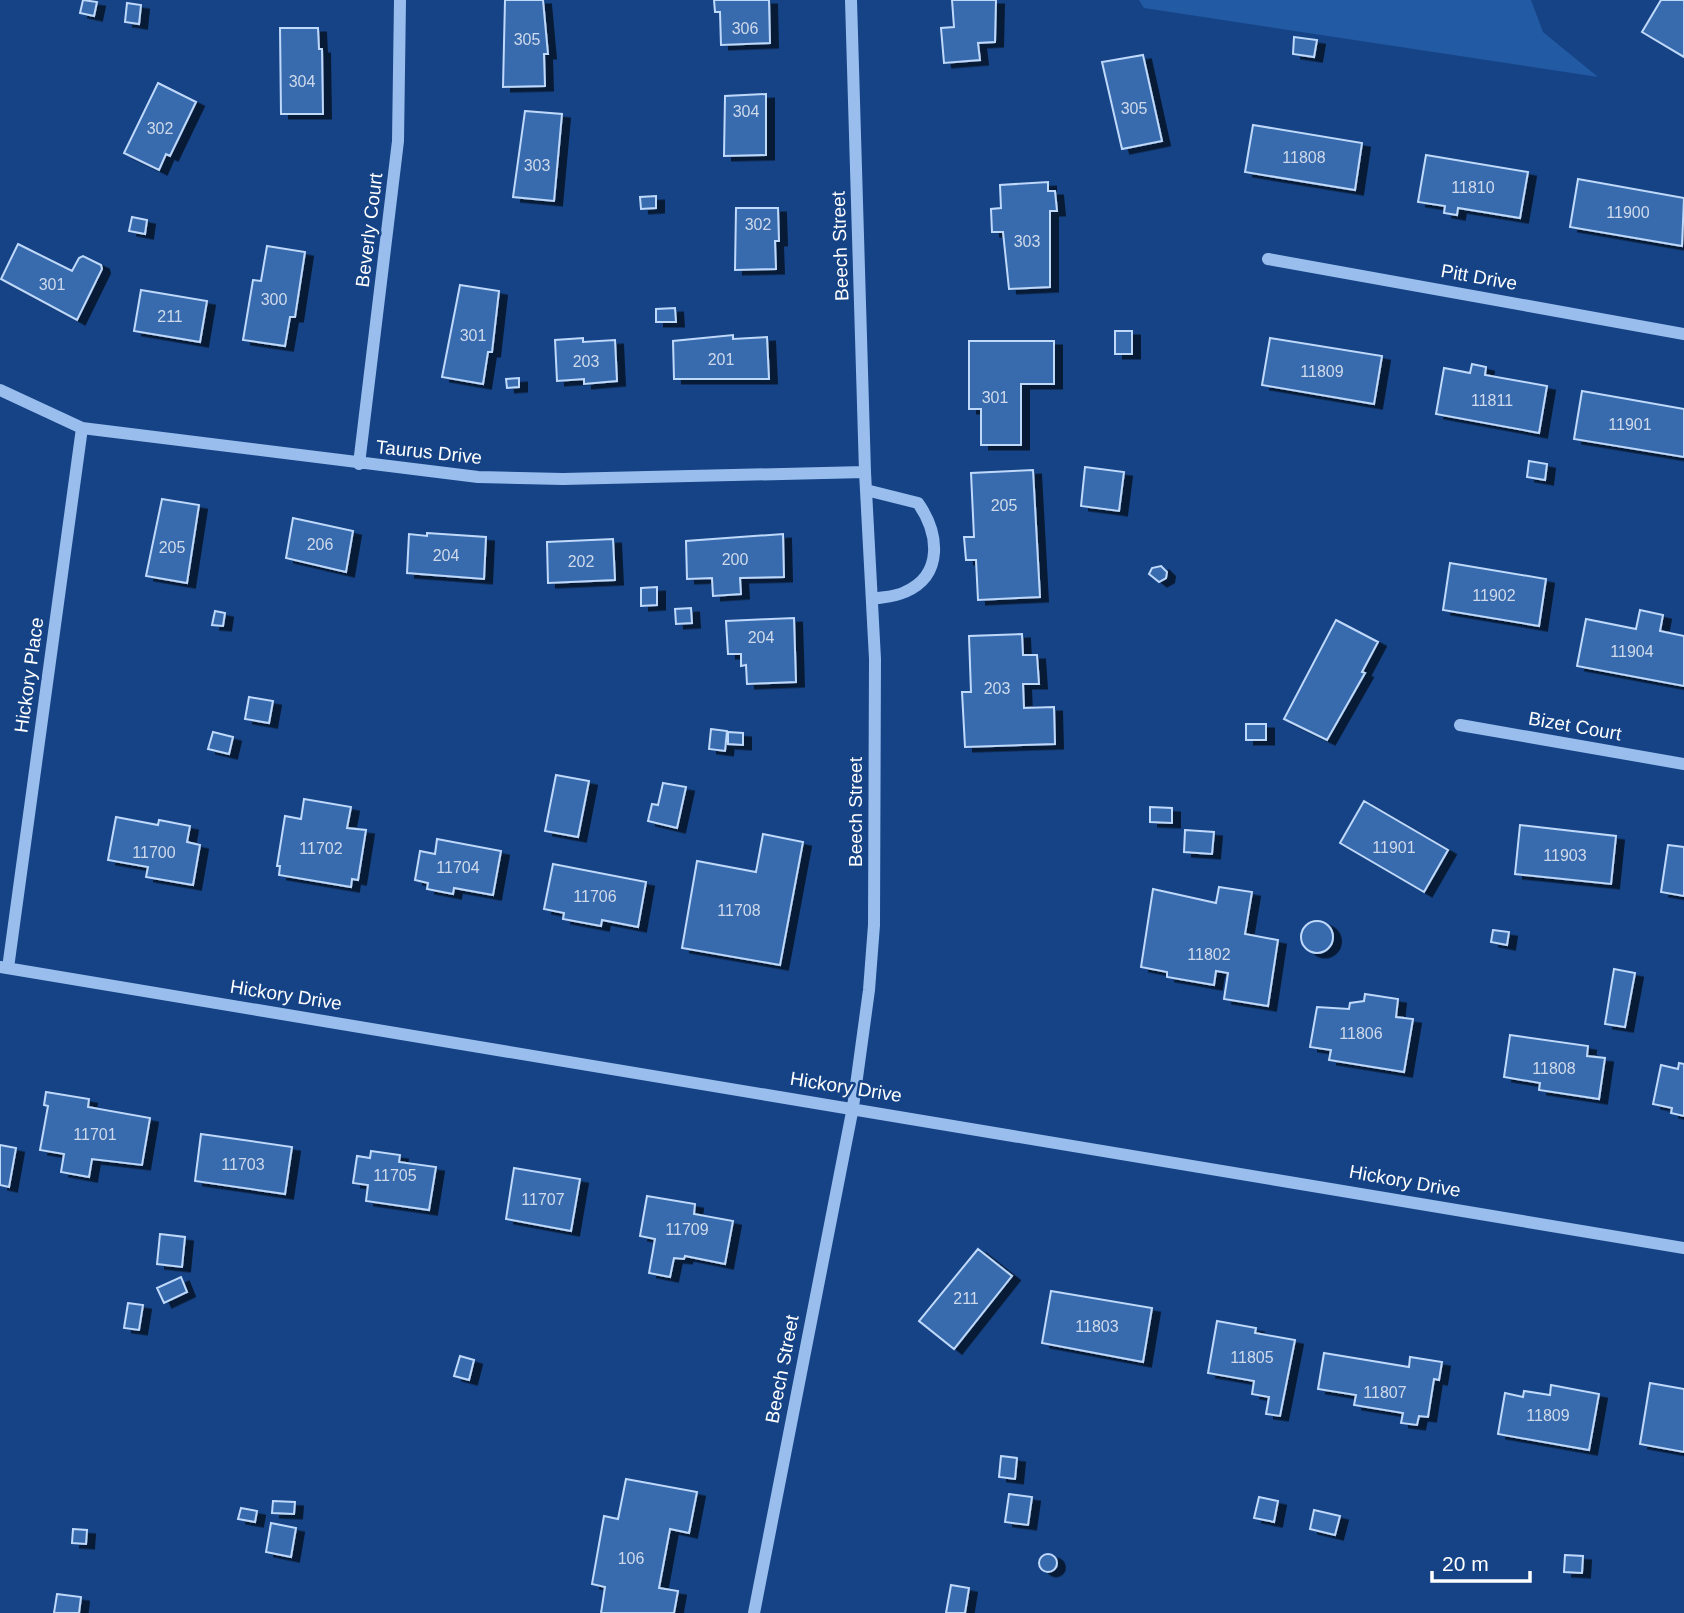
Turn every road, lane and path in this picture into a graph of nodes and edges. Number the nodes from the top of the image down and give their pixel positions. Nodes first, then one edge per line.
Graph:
1 (400, 0) edge
2 (851, 0) edge
3 (1268, 259) dead end
4 (1684, 334) edge
5 (0, 390) edge
6 (82, 428) junction
7 (359, 464) junction
8 (865, 472) junction
9 (866, 490) junction
10 (872, 599) junction
11 (1460, 725) dead end
12 (1684, 764) edge
13 (4, 968) edge
14 (853, 1107) junction
15 (1684, 1248) edge
16 (754, 1613) edge

1 - 7 street, Beverly Court
2 - 8 street, Beech Street
3 - 4 street, Pitt Drive
5 - 6 street, Taurus Drive
6 - 7 street, Taurus Drive
6 - 13 street, Hickory Place
7 - 8 street, Taurus Drive
8 - 9 street, Beech Street
9 - 10 street, Beech Street
9 - 10 street
10 - 14 street, Beech Street
11 - 12 street, Bizet Court
13 - 14 street, Hickory Drive
14 - 15 street, Hickory Drive
14 - 16 street, Beech Street

